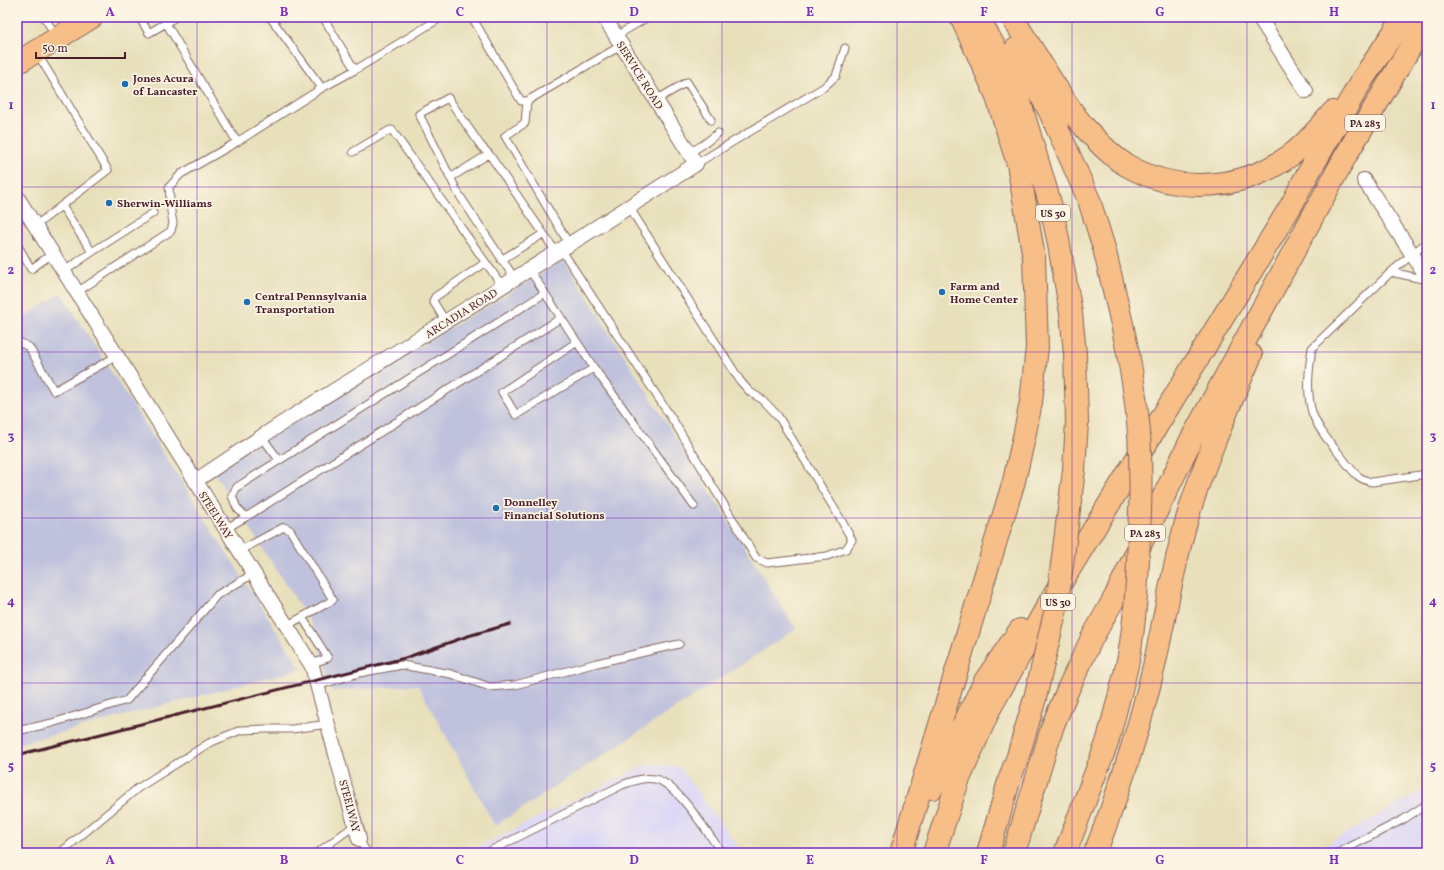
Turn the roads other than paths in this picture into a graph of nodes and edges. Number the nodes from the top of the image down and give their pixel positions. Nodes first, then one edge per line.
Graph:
1 (44, 17) edge
2 (92, 17) edge
3 (139, 17) edge
4 (176, 17) edge
5 (270, 17) edge
6 (323, 17) edge
7 (442, 17) edge
8 (472, 17) edge
9 (604, 17) edge
10 (648, 17) edge
11 (961, 17) edge
12 (978, 17) edge
13 (997, 17) edge
14 (1012, 17) edge
15 (1259, 17) edge
16 (1404, 17) edge
17 (1427, 22) edge
18 (166, 23) junction
19 (58, 38) junction
20 (619, 41) junction
21 (845, 48) dead end
22 (36, 51) junction
23 (17, 63) edge
24 (355, 70) junction
25 (1362, 80) junction
26 (322, 88) junction
27 (1306, 91) dead end
28 (656, 100) junction
29 (527, 101) junction
30 (711, 120) dead end
31 (718, 133) dead end
32 (237, 142) junction
33 (352, 152) dead end
34 (489, 154) junction
35 (692, 159) junction
36 (450, 178) junction
37 (1364, 180) dead end
38 (17, 198) edge
39 (62, 206) junction
40 (629, 207) junction
41 (153, 213) dead end
42 (35, 226) junction
43 (1308, 226) junction
44 (543, 234) junction
45 (1427, 242) edge
46 (17, 244) edge
47 (562, 248) junction
48 (92, 252) junction
49 (52, 254) junction
50 (1412, 255) junction
51 (501, 260) junction
52 (485, 263) junction
53 (529, 269) junction
54 (63, 272) junction
55 (1391, 272) junction
56 (1427, 278) edge
57 (515, 279) junction
58 (503, 287) junction
59 (77, 292) junction
60 (545, 294) junction
61 (561, 318) junction
62 (446, 322) junction
63 (17, 341) edge
64 (577, 342) junction
65 (117, 356) junction
66 (594, 368) junction
67 (262, 437) junction
68 (279, 460) junction
69 (1427, 474) edge
70 (195, 481) junction
71 (694, 506) dead end
72 (246, 517) junction
73 (225, 529) junction
74 (240, 552) junction
75 (253, 574) junction
76 (1056, 590) junction
77 (302, 617) junction
78 (286, 626) junction
79 (680, 644) dead end
80 (310, 664) junction
81 (317, 686) junction
82 (328, 724) junction
83 (17, 731) edge
84 (1427, 804) edge
85 (355, 825) junction
86 (359, 839) joint
87 (60, 853) edge
88 (317, 853) edge
89 (367, 853) edge
90 (486, 853) edge
91 (722, 853) edge
92 (902, 853) edge
93 (934, 853) edge
94 (988, 853) edge
95 (1014, 853) edge
96 (1065, 853) edge
97 (1096, 853) edge
98 (1338, 853) edge

1 - 19 lane
2 - 19 main road
3 - 18 lane
4 - 18 lane
5 - 26 lane
6 - 24 lane
7 - 24 lane
8 - 29 lane
9 - 20 street, SERVICE ROAD
10 - 20 lane
11 - 92 main road
12 - 94 main road, US 30, bridge
13 - 96 main road, bridge
14 - 25 main road
15 - 27 street
16 - 25 main road, PA 283
17 - 43 main road, PA 283
18 - 32 lane
19 - 22 main road
20 - 28 street, SERVICE ROAD
20 - 29 lane
21 - 35 lane
22 - 23 main road
22 - 39 lane
24 - 26 lane
25 - 76 main road, PA 283
26 - 32 lane
28 - 30 lane
28 - 35 street, SERVICE ROAD
29 - 47 lane
31 - 35 lane
32 - 59 lane
33 - 52 lane
34 - 36 lane
34 - 36 lane
34 - 44 lane
35 - 40 street, ARCADIA ROAD
36 - 51 lane
37 - 50 street
38 - 42 street, STEELWAY
39 - 42 lane
39 - 48 lane
40 - 47 street, ARCADIA ROAD
40 - 47 lane
41 - 48 lane
42 - 49 street, STEELWAY
43 - 95 main road, PA 283
43 - 97 main road
44 - 47 lane
44 - 51 lane
45 - 50 lane
46 - 49 lane
47 - 53 street, ARCADIA ROAD
48 - 54 lane
49 - 54 street, STEELWAY
50 - 55 lane
50 - 56 street
51 - 57 lane
52 - 58 lane
52 - 62 lane
53 - 57 street, ARCADIA ROAD
53 - 60 lane
54 - 59 street, STEELWAY
55 - 56 lane
55 - 69 lane
57 - 58 street, ARCADIA ROAD
58 - 62 street, ARCADIA ROAD
59 - 65 street, STEELWAY
60 - 61 lane
60 - 68 lane
61 - 64 lane
61 - 72 lane
62 - 67 street, ARCADIA ROAD
63 - 65 lane
64 - 66 lane
64 - 66 lane
65 - 70 street, STEELWAY
66 - 71 lane
67 - 68 lane
67 - 70 street, ARCADIA ROAD
68 - 72 lane
70 - 73 street, STEELWAY
72 - 73 lane
73 - 74 street, STEELWAY
74 - 75 street, STEELWAY
74 - 77 lane
75 - 78 street, STEELWAY
75 - 83 lane
76 - 92 main road
76 - 93 main road, PA 283
77 - 78 lane
77 - 80 lane
78 - 80 street, STEELWAY
79 - 81 lane
80 - 81 street, STEELWAY
81 - 82 street, STEELWAY
82 - 85 street, STEELWAY
82 - 87 lane
84 - 98 lane
85 - 86 street, STEELWAY
85 - 88 lane
86 - 89 lane, STEELWAY
90 - 91 lane

